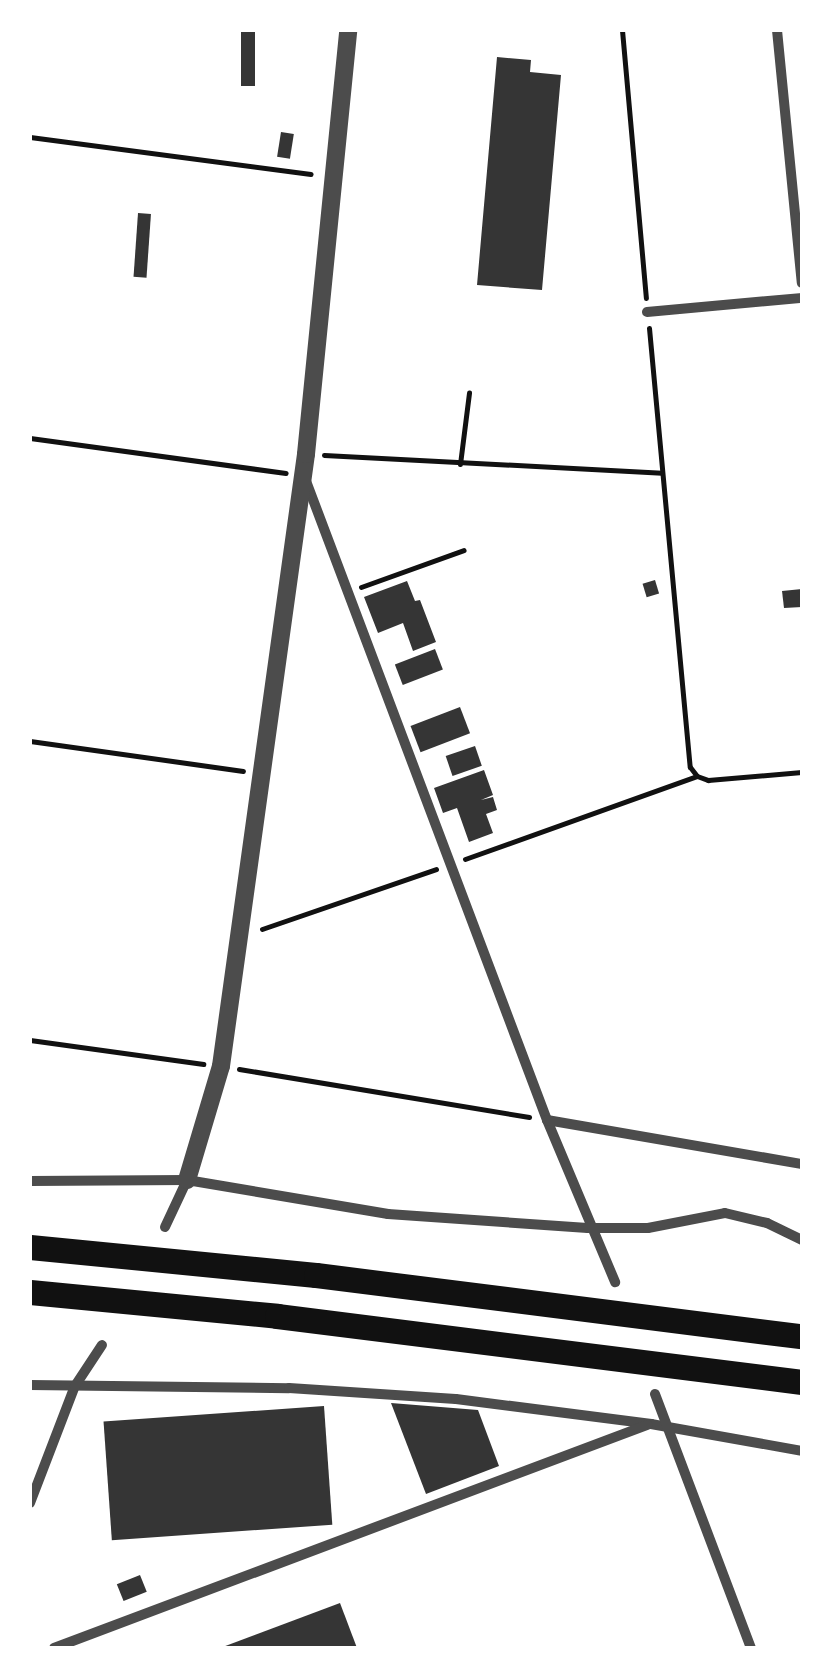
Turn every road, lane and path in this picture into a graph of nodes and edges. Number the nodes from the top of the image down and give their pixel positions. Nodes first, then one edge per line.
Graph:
1 (348, 30) edge
2 (622, 30) edge
3 (777, 30) edge
4 (30, 136) edge
5 (334, 178) junction
6 (802, 283) edge
7 (802, 298) edge
8 (648, 312) junction
9 (469, 393) dead end
10 (30, 438) edge
11 (306, 454) junction
12 (460, 464) junction
13 (662, 474) junction
14 (304, 475) junction
15 (464, 550) dead end
16 (349, 592) junction
17 (30, 741) edge
18 (802, 772) edge
19 (261, 774) junction
20 (697, 776) junction
21 (452, 864) junction
22 (239, 937) junction
23 (30, 1040) edge
24 (221, 1066) junction
25 (546, 1120) junction
26 (802, 1164) edge
27 (186, 1180) junction
28 (30, 1181) edge
29 (165, 1227) dead end
30 (588, 1228) junction
31 (802, 1240) edge
32 (30, 1247) edge
33 (615, 1282) dead end
34 (30, 1292) edge
35 (802, 1336) edge
36 (102, 1345) dead end
37 (802, 1382) edge
38 (30, 1385) edge
39 (75, 1386) junction
40 (654, 1394) dead end
41 (651, 1424) junction
42 (669, 1429) junction
43 (802, 1451) edge
44 (30, 1503) edge
45 (54, 1648) edge
46 (751, 1648) edge

1 - 5 street
2 - 8 path
3 - 6 street
4 - 5 path
5 - 11 street
7 - 8 street
8 - 13 path
9 - 12 path
10 - 14 path
11 - 12 path
11 - 14 street
12 - 13 path
13 - 20 path
14 - 16 street
14 - 19 street
15 - 16 path
16 - 21 street
17 - 19 path
18 - 20 path
19 - 22 street
20 - 21 path
21 - 22 path
21 - 25 street
22 - 24 street
23 - 24 path
24 - 25 path
24 - 27 street
25 - 26 street
25 - 30 street
27 - 28 street
27 - 29 street
27 - 30 street
30 - 31 street
30 - 33 street
32 - 35 highway
34 - 37 highway
36 - 39 street
38 - 39 street
39 - 41 street
39 - 44 street
40 - 42 street
41 - 42 street
41 - 45 street
42 - 43 street
42 - 46 street

